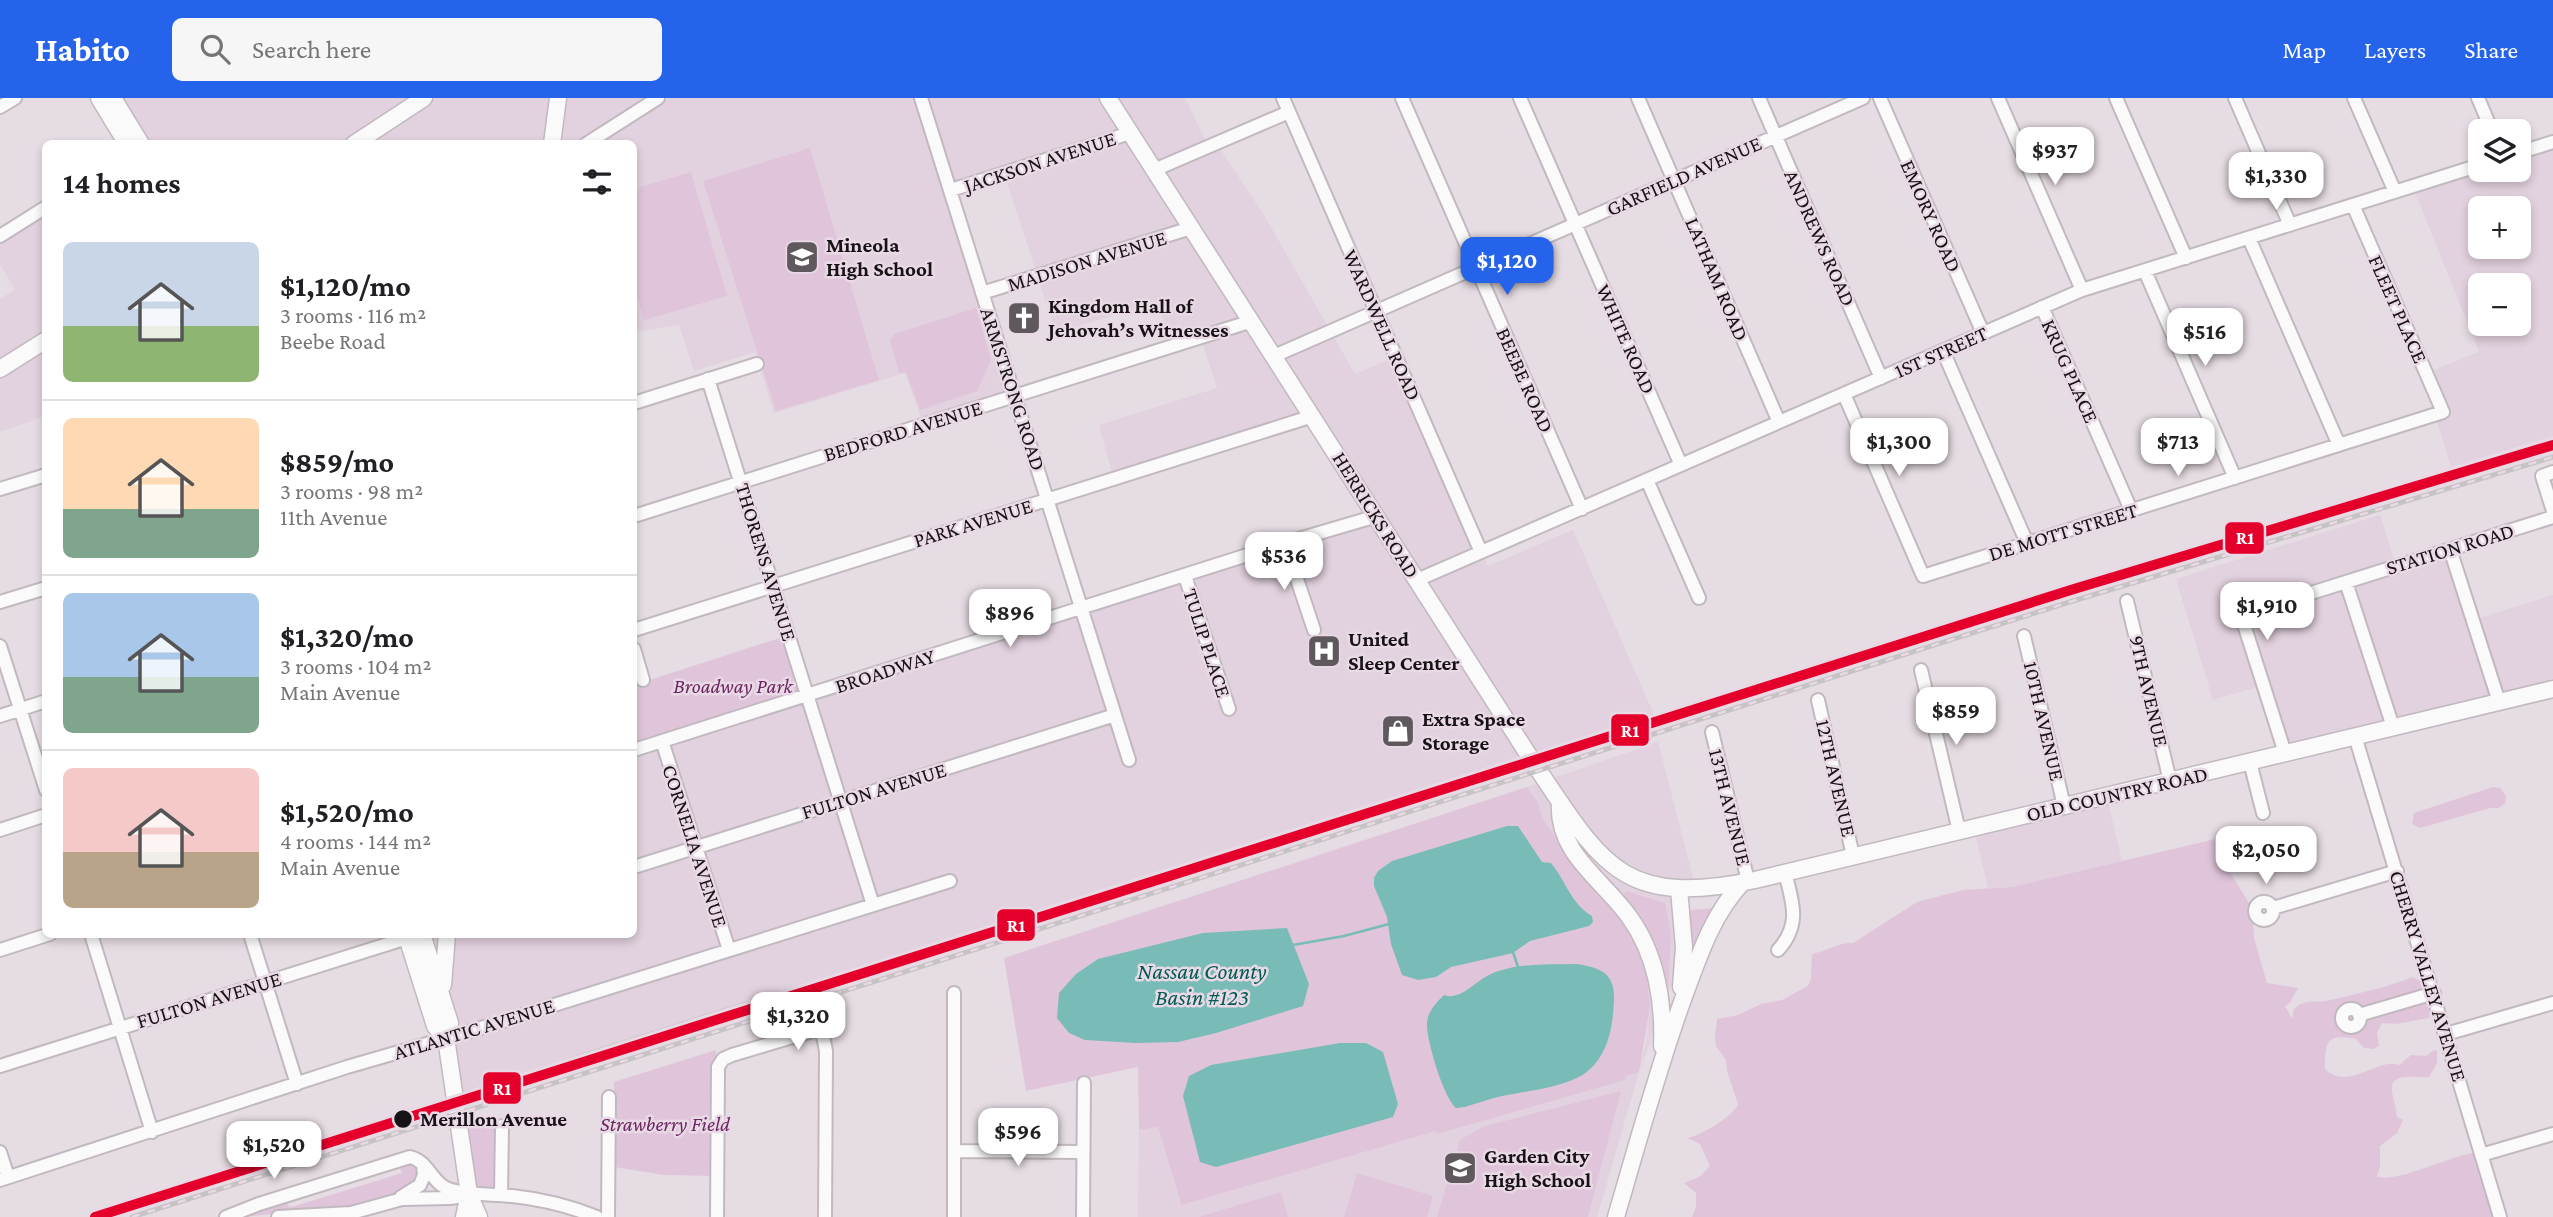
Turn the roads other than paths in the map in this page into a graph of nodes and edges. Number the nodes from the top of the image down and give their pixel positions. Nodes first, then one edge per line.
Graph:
1 (15, 98) edge
2 (99, 98) edge
3 (113, 98) edge
4 (424, 98) edge
5 (558, 98) edge
6 (658, 98) edge
7 (921, 98) edge
8 (1108, 98) edge
9 (1283, 98) edge
10 (1402, 98) edge
11 (1520, 98) edge
12 (1638, 98) edge
13 (1759, 98) edge
14 (1863, 98) edge
15 (1880, 98) edge
16 (1998, 98) edge
17 (2116, 98) edge
18 (2235, 98) edge
19 (2354, 98) edge
20 (2478, 98) edge
21 (0, 107) edge
22 (1289, 112) junction
23 (2487, 119) edge
24 (1130, 133) junction
25 (1775, 136) junction
26 (125, 140) edge
27 (139, 140) edge
28 (360, 140) edge
29 (553, 140) edge
30 (592, 140) edge
31 (2553, 142) edge
32 (2531, 149) edge
33 (2468, 169) edge
34 (1154, 170) junction
35 (1674, 181) junction
36 (951, 190) junction
37 (2395, 192) junction
38 (2353, 205) junction
39 (42, 210) edge
40 (1575, 224) junction
41 (2290, 225) junction
42 (1191, 228) junction
43 (0, 236) edge
44 (2249, 238) junction
45 (2186, 258) junction
46 (1476, 267) junction
47 (2145, 271) junction
48 (2082, 290) junction
49 (982, 293) junction
50 (2042, 307) junction
51 (1376, 311) junction
52 (1252, 321) junction
53 (1983, 333) junction
54 (42, 343) edge
55 (1943, 351) junction
56 (1274, 355) junction
57 (757, 364) dead end
58 (0, 369) edge
59 (1881, 378) junction
60 (708, 379) junction
61 (1844, 394) junction
62 (1015, 396) junction
63 (637, 402) edge
64 (2444, 412) joint
65 (1313, 416) junction
66 (1779, 422) junction
67 (2339, 445) junction
68 (1681, 465) junction
69 (2547, 474) edge
70 (42, 476) edge
71 (2235, 478) junction
72 (1647, 480) junction
73 (741, 482) junction
74 (0, 489) edge
75 (1048, 500) junction
76 (1582, 509) junction
77 (2132, 510) junction
78 (2553, 511) edge
79 (637, 515) edge
80 (1377, 516) junction
81 (2553, 517) edge
82 (1285, 543) junction
83 (2027, 543) junction
84 (2450, 549) junction
85 (1481, 552) junction
86 (1185, 576) junction
87 (1417, 580) junction
88 (2346, 582) junction
89 (773, 586) junction
90 (42, 589) edge
91 (1699, 598) dead end
92 (2127, 601) dead end
93 (0, 602) edge
94 (1082, 609) junction
95 (637, 629) edge
96 (1314, 630) dead end
97 (2024, 636) dead end
98 (0, 646) edge
99 (637, 659) edge
100 (1921, 670) dead end
101 (643, 680) dead end
102 (2553, 689) edge
103 (808, 695) junction
104 (1818, 700) dead end
105 (42, 702) edge
106 (2499, 702) junction
107 (20, 709) junction
108 (1229, 709) dead end
109 (1115, 715) junction
110 (0, 716) edge
111 (2392, 727) junction
112 (1712, 732) dead end
113 (2355, 736) junction
114 (662, 741) junction
115 (637, 749) edge
116 (2285, 753) junction
117 (1129, 760) dead end
118 (2250, 762) junction
119 (42, 778) edge
120 (2170, 781) junction
121 (841, 801) junction
122 (1560, 802) junction
123 (2064, 806) junction
124 (2263, 813) dead end
125 (42, 816) edge
126 (0, 830) edge
127 (1959, 831) junction
128 (696, 847) junction
129 (1853, 856) junction
130 (637, 866) edge
131 (2397, 872) junction
132 (1785, 873) junction
133 (950, 881) dead end
134 (1745, 882) junction
135 (1679, 889) junction
136 (873, 905) junction
137 (2273, 908) dead end
138 (42, 937) edge
139 (92, 938) edge
140 (251, 938) edge
141 (404, 938) edge
142 (414, 938) edge
143 (414, 938) edge
144 (447, 938) edge
145 (0, 950) edge
146 (729, 950) junction
147 (1778, 950) dead end
148 (265, 982) junction
149 (954, 993) dead end
150 (2434, 993) junction
151 (442, 995) junction
152 (2553, 1003) edge
153 (2359, 1015) dead end
154 (1677, 1017) junction
155 (120, 1028) junction
156 (2446, 1034) junction
157 (446, 1038) junction
158 (1661, 1063) junction
159 (0, 1066) edge
160 (1084, 1083) dead end
161 (297, 1084) junction
162 (609, 1097) dead end
163 (502, 1126) dead end
164 (152, 1132) junction
165 (2553, 1134) edge
166 (954, 1151) junction
167 (0, 1152) edge
168 (1083, 1152) junction
169 (2481, 1155) junction
170 (423, 1164) junction
171 (4, 1178) edge
172 (469, 1194) junction
173 (501, 1195) junction
174 (395, 1200) junction
175 (335, 1216) edge
176 (226, 1217) edge
177 (278, 1217) edge
178 (464, 1217) edge
179 (478, 1217) edge
180 (597, 1217) edge
181 (608, 1217) edge
182 (717, 1217) edge
183 (825, 1217) edge
184 (954, 1217) edge
185 (1083, 1217) edge
186 (1616, 1217) edge
187 (2500, 1217) edge

1 - 21 street
2 - 26 main road
3 - 27 main road
4 - 28 main road
5 - 29 main road
6 - 30 street
7 - 36 street, ARMSTRONG ROAD
8 - 24 main road, HERRICKS ROAD
9 - 22 street, WARDWELL ROAD
10 - 46 street, BEEBE ROAD
11 - 40 street, WHITE ROAD
12 - 35 street, LATHAM ROAD
13 - 25 street, ANDREWS ROAD
14 - 25 street, GARFIELD AVENUE
15 - 53 street, EMORY ROAD
16 - 48 street
17 - 45 street
18 - 41 street
19 - 37 street
20 - 23 street
22 - 34 street
22 - 51 street, WARDWELL ROAD
24 - 34 main road, HERRICKS ROAD
24 - 36 street, JACKSON AVENUE
25 - 35 street, GARFIELD AVENUE
25 - 59 street, ANDREWS ROAD
31 - 32 street
33 - 37 street, 1ST STREET
34 - 42 main road, HERRICKS ROAD
35 - 40 street, GARFIELD AVENUE
35 - 66 street, LATHAM ROAD
36 - 49 street, ARMSTRONG ROAD
37 - 38 street, 1ST STREET
38 - 41 street, 1ST STREET
38 - 64 street, FLEET PLACE
39 - 43 street
40 - 46 street, GARFIELD AVENUE
40 - 68 street, WHITE ROAD
41 - 44 street, 1ST STREET
42 - 49 street, MADISON AVENUE
42 - 52 main road, HERRICKS ROAD
44 - 45 street, 1ST STREET
44 - 67 street
45 - 47 street, 1ST STREET
46 - 51 street, GARFIELD AVENUE
46 - 76 street, BEEBE ROAD
47 - 48 street, 1ST STREET
47 - 71 street
48 - 50 street, 1ST STREET
49 - 62 street, ARMSTRONG ROAD
50 - 53 street, 1ST STREET
50 - 77 street, KRUG PLACE
51 - 56 street, GARFIELD AVENUE
51 - 85 street, WARDWELL ROAD
52 - 56 main road, HERRICKS ROAD
52 - 62 street, BEDFORD AVENUE
53 - 55 street, 1ST STREET
54 - 58 main road
55 - 59 street, 1ST STREET
55 - 83 street
56 - 65 main road, HERRICKS ROAD
57 - 60 street
59 - 61 street, 1ST STREET
60 - 63 street
60 - 73 street, THORENS AVENUE
61 - 66 street, 1ST STREET
61 - 83 street, DE MOTT STREET
62 - 73 street, BEDFORD AVENUE
62 - 75 street, ARMSTRONG ROAD
64 - 67 street, DE MOTT STREET
65 - 75 street, PARK AVENUE
65 - 80 main road, HERRICKS ROAD
66 - 68 street, 1ST STREET
67 - 71 street, DE MOTT STREET
68 - 72 street, 1ST STREET
69 - 78 street
70 - 74 street
71 - 77 street, DE MOTT STREET
72 - 76 street, 1ST STREET
72 - 91 street
73 - 79 street, BEDFORD AVENUE
73 - 89 street, THORENS AVENUE
75 - 89 street, PARK AVENUE
75 - 94 street, ARMSTRONG ROAD
76 - 85 street, 1ST STREET
77 - 83 street, DE MOTT STREET
80 - 82 street, BROADWAY
80 - 87 main road, HERRICKS ROAD
81 - 84 street, STATION ROAD
82 - 86 street, BROADWAY
82 - 96 street
84 - 88 street, STATION ROAD
84 - 106 street
85 - 87 street, 1ST STREET
86 - 94 street, BROADWAY
86 - 108 street, TULIP PLACE
87 - 122 main road, HERRICKS ROAD
88 - 111 street
88 - 116 street, STATION ROAD
89 - 95 street, PARK AVENUE
89 - 103 street, THORENS AVENUE
90 - 93 street
92 - 120 street, 9TH AVENUE
94 - 103 street, BROADWAY
94 - 109 street, ARMSTRONG ROAD
97 - 123 street, 10TH AVENUE
98 - 107 street
99 - 101 street
100 - 127 street
102 - 106 main road, OLD COUNTRY ROAD
103 - 114 street, BROADWAY
103 - 121 street, THORENS AVENUE
104 - 129 street, 12TH AVENUE
105 - 107 street
106 - 111 main road, OLD COUNTRY ROAD
107 - 110 street
107 - 119 street
109 - 117 street, ARMSTRONG ROAD
109 - 121 street, FULTON AVENUE
111 - 113 main road, OLD COUNTRY ROAD
112 - 134 street, 13TH AVENUE
113 - 116 main road, OLD COUNTRY ROAD
113 - 131 street, CHERRY VALLEY AVENUE
114 - 115 street, BROADWAY
114 - 128 street, CORNELIA AVENUE
116 - 118 main road, OLD COUNTRY ROAD
118 - 120 main road, OLD COUNTRY ROAD
118 - 124 street
120 - 123 main road, OLD COUNTRY ROAD
121 - 128 street, FULTON AVENUE
121 - 136 street, THORENS AVENUE
122 - 135 main road, HERRICKS ROAD
122 - 158 main road
123 - 127 main road, OLD COUNTRY ROAD
125 - 126 street
127 - 129 main road, OLD COUNTRY ROAD
128 - 130 street, FULTON AVENUE
128 - 146 street, CORNELIA AVENUE
129 - 132 main road, OLD COUNTRY ROAD
131 - 137 street
131 - 150 street, CHERRY VALLEY AVENUE
132 - 134 main road, OLD COUNTRY ROAD
132 - 147 street
133 - 136 street, ATLANTIC AVENUE
134 - 135 main road, OLD COUNTRY ROAD
134 - 154 main road
135 - 154 main road
136 - 146 street, ATLANTIC AVENUE
138 - 145 street
139 - 155 street
140 - 148 street
141 - 148 street, FULTON AVENUE
142 - 151 main road
143 - 157 main road
144 - 151 main road
146 - 157 street, ATLANTIC AVENUE
148 - 155 street, FULTON AVENUE
148 - 161 street
149 - 166 street
150 - 153 street
150 - 156 street, CHERRY VALLEY AVENUE
151 - 157 main road
152 - 156 street
154 - 158 main road
155 - 159 street, FULTON AVENUE
155 - 164 street
156 - 169 street, CHERRY VALLEY AVENUE
157 - 161 street, ATLANTIC AVENUE
157 - 172 main road
158 - 186 main road
160 - 168 street
161 - 164 street, ATLANTIC AVENUE
162 - 181 street
163 - 173 street
164 - 171 street, ATLANTIC AVENUE
165 - 169 street
166 - 168 street
166 - 184 street
167 - 171 street
168 - 185 street
169 - 187 street, CHERRY VALLEY AVENUE
170 - 172 street
170 - 174 street
170 - 176 street
172 - 173 street
172 - 174 street
172 - 178 main road
172 - 179 main road
173 - 180 street
174 - 175 street
175 - 177 street
182 - 183 street

